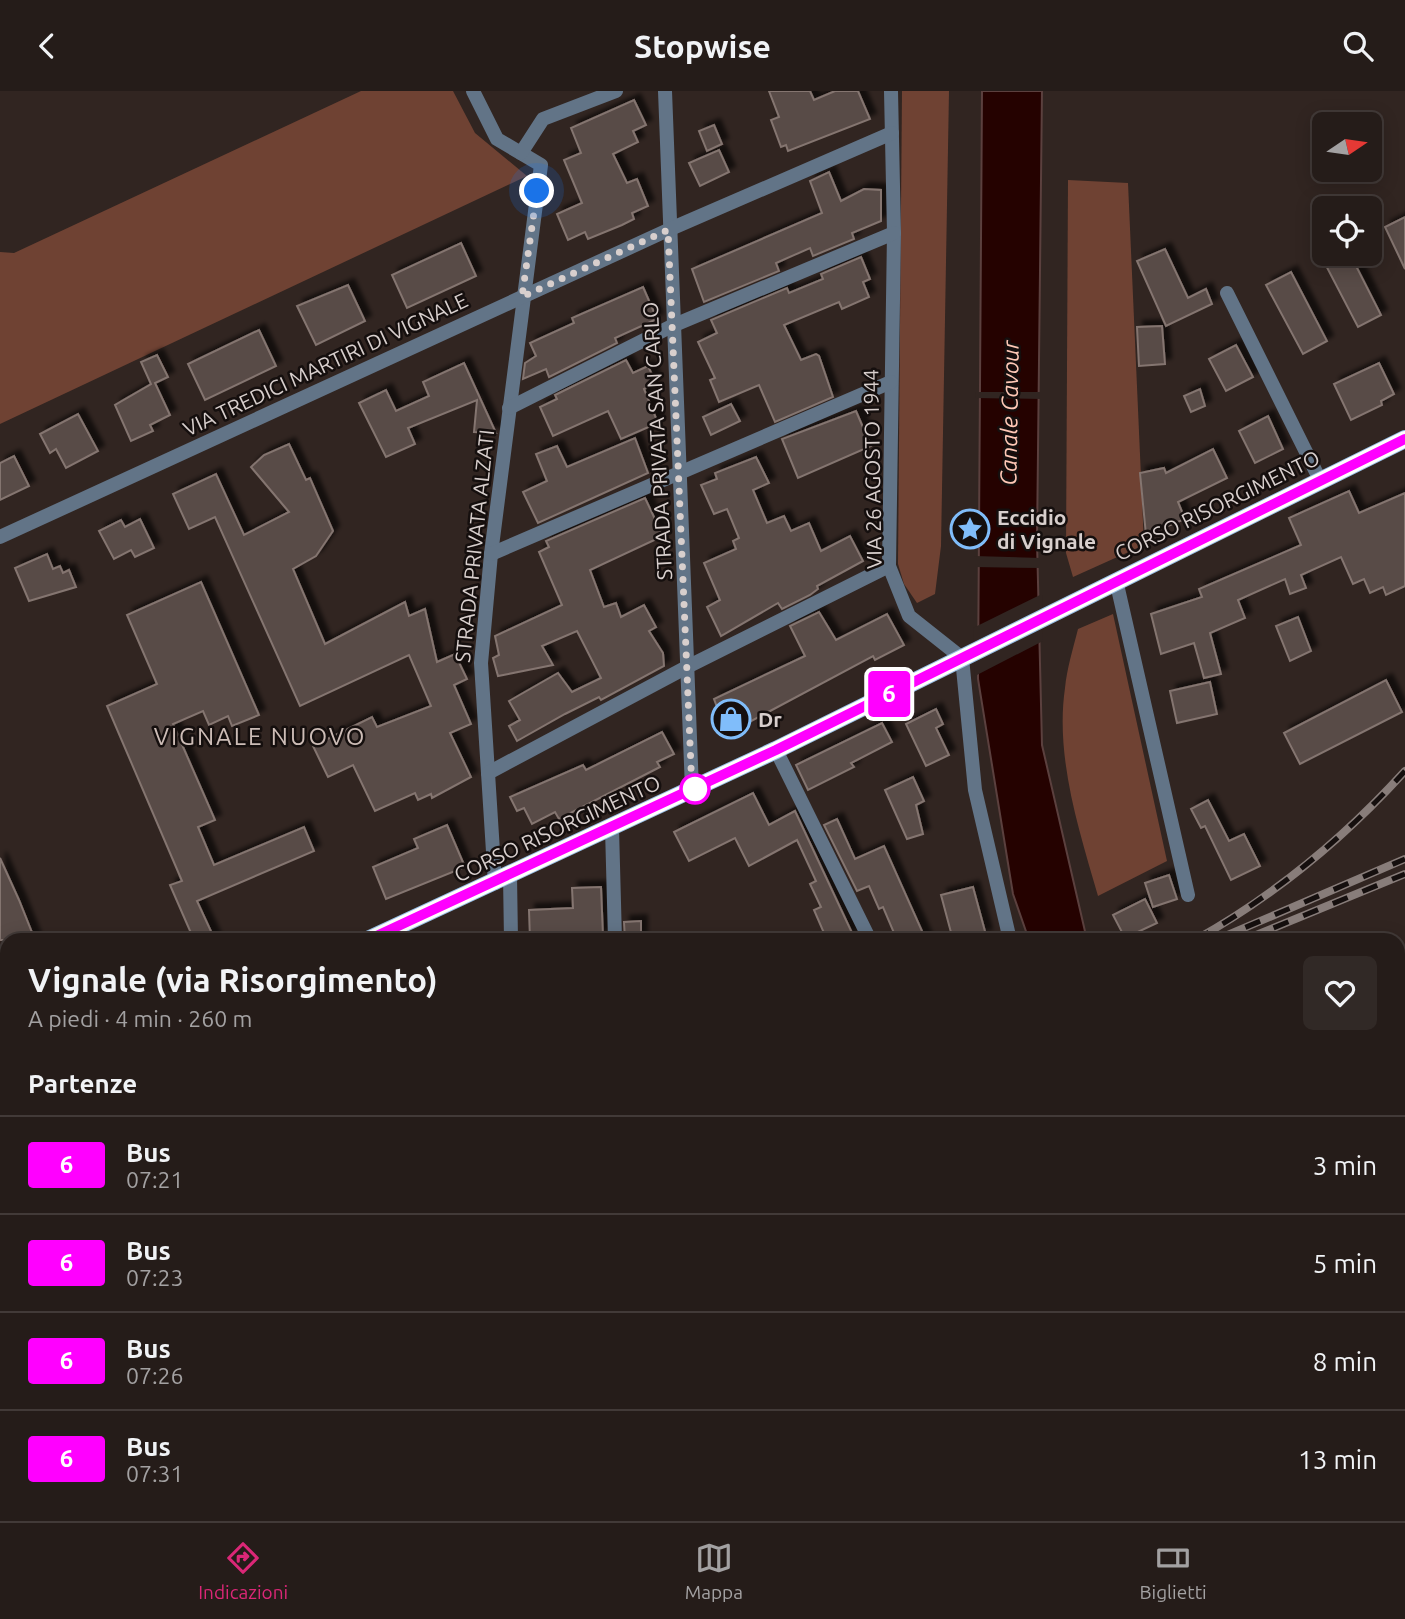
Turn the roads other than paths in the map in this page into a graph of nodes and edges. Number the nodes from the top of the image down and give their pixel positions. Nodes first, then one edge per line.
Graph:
1 (474, 91) edge
2 (616, 91) edge
3 (665, 91) edge
4 (891, 91) edge
5 (892, 133) junction
6 (521, 153) junction
7 (668, 230) junction
8 (894, 233) junction
9 (1227, 293) dead end
10 (522, 297) junction
11 (672, 326) junction
12 (891, 382) junction
13 (509, 408) junction
14 (1405, 439) edge
15 (681, 472) junction
16 (1320, 480) junction
17 (0, 537) edge
18 (491, 554) junction
19 (890, 566) junction
20 (1116, 580) junction
21 (967, 656) junction
22 (687, 667) junction
23 (776, 750) junction
24 (488, 773) junction
25 (692, 790) junction
26 (612, 828) junction
27 (503, 879) junction
28 (1188, 895) dead end
29 (383, 933) edge
30 (510, 933) edge
31 (615, 933) edge
32 (867, 933) edge
33 (1008, 933) edge

1 - 6 street
2 - 6 street
3 - 7 street, STRADA PRIVATA SAN CARLO
4 - 5 street, VIA 26 AGOSTO 1944
5 - 7 street, VIA TREDICI MARTIRI DI VIGNALE
5 - 8 street, VIA 26 AGOSTO 1944
6 - 10 street, STRADA PRIVATA ALZATI
7 - 10 street, VIA TREDICI MARTIRI DI VIGNALE
7 - 11 street, STRADA PRIVATA SAN CARLO
8 - 11 street
8 - 12 street, VIA 26 AGOSTO 1944
9 - 16 street
10 - 13 street, STRADA PRIVATA ALZATI
10 - 17 street, VIA TREDICI MARTIRI DI VIGNALE
11 - 13 street
11 - 15 street, STRADA PRIVATA SAN CARLO
12 - 15 street
12 - 19 street, VIA 26 AGOSTO 1944
13 - 18 street, STRADA PRIVATA ALZATI
14 - 16 main road, CORSO RISORGIMENTO
15 - 18 street
15 - 22 street, STRADA PRIVATA SAN CARLO
16 - 20 main road, CORSO RISORGIMENTO
18 - 24 street, STRADA PRIVATA ALZATI
19 - 21 street, VIA 26 AGOSTO 1944
19 - 22 street
20 - 21 main road, CORSO RISORGIMENTO
20 - 28 street
21 - 23 main road, CORSO RISORGIMENTO
21 - 33 street
22 - 24 street
22 - 25 street, STRADA PRIVATA SAN CARLO
23 - 25 main road, CORSO RISORGIMENTO
23 - 32 street
24 - 27 street, STRADA PRIVATA ALZATI
25 - 26 main road, CORSO RISORGIMENTO
26 - 27 main road, CORSO RISORGIMENTO
26 - 31 street
27 - 29 main road, CORSO RISORGIMENTO
27 - 30 street, STRADA PRIVATA ALZATI

